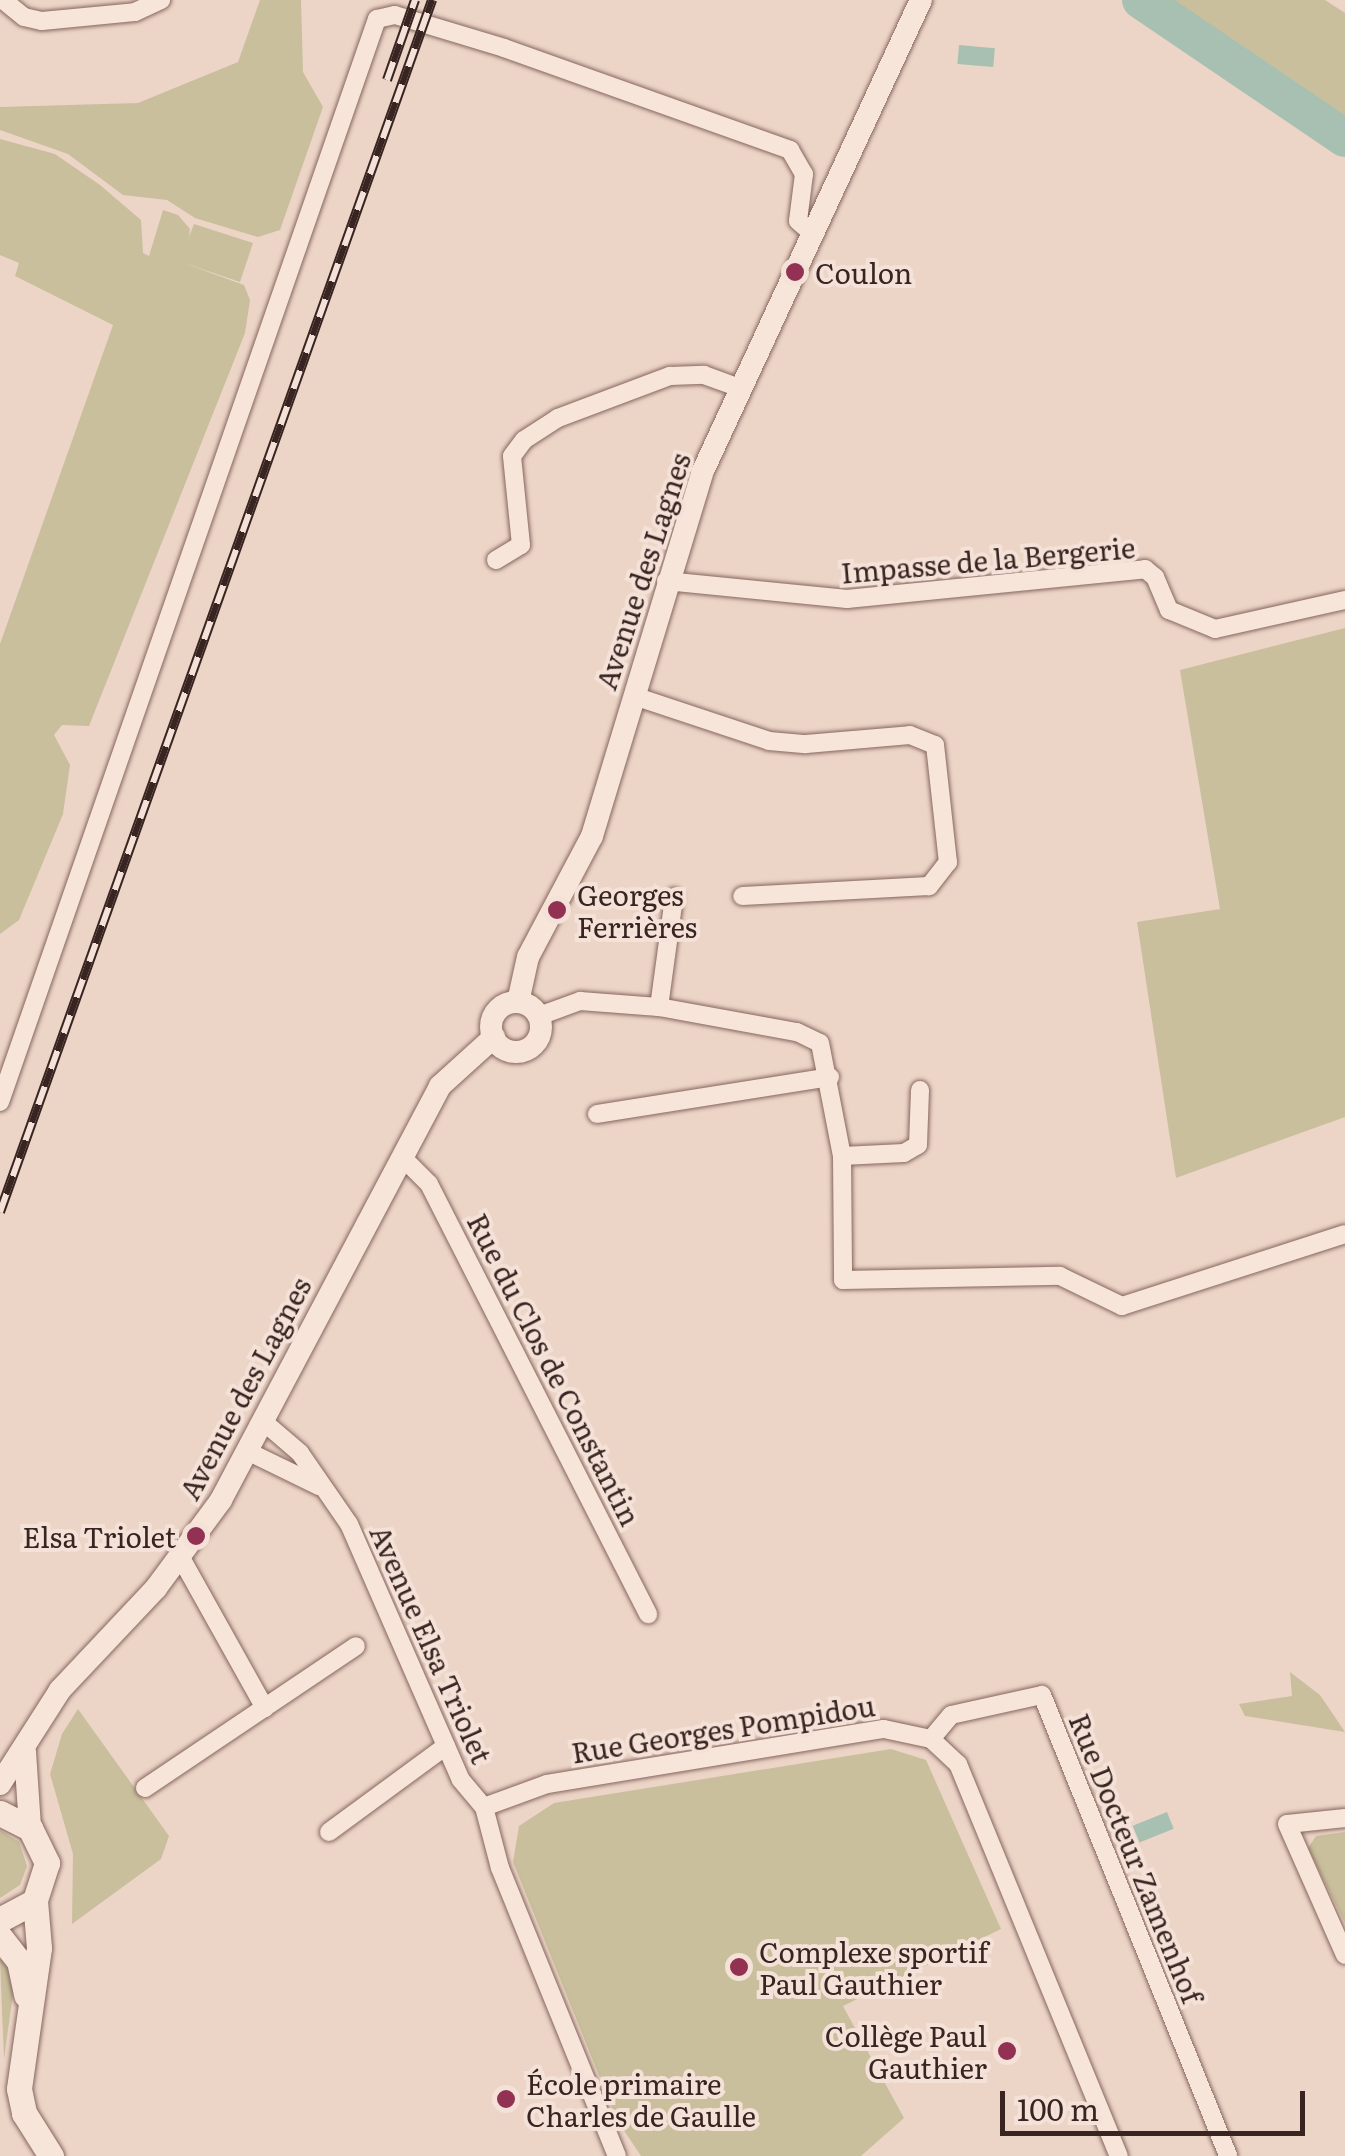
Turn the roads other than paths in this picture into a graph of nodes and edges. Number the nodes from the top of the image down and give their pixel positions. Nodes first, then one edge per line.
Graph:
1 (4, 0) edge
2 (161, 0) edge
3 (921, 0) edge
4 (814, 235) junction
5 (738, 388) junction
6 (496, 560) dead end
7 (666, 581) junction
8 (1345, 600) edge
9 (634, 696) junction
10 (742, 896) dead end
11 (674, 898) dead end
12 (518, 1002) junction
13 (659, 1006) junction
14 (538, 1016) junction
15 (494, 1038) junction
16 (830, 1077) junction
17 (920, 1090) dead end
18 (0, 1102) edge
19 (597, 1114) dead end
20 (842, 1156) junction
21 (402, 1157) junction
22 (1345, 1234) edge
23 (264, 1422) junction
24 (248, 1452) junction
25 (324, 1489) junction
26 (181, 1558) junction
27 (648, 1614) dead end
28 (356, 1646) dead end
29 (264, 1708) junction
30 (932, 1739) junction
31 (446, 1746) junction
32 (25, 1752) junction
33 (0, 1784) edge
34 (145, 1788) dead end
35 (484, 1806) junction
36 (0, 1813) edge
37 (1345, 1818) edge
38 (30, 1828) junction
39 (329, 1832) dead end
40 (34, 1901) junction
41 (0, 1920) edge
42 (0, 1937) edge
43 (1345, 1956) edge
44 (28, 2009) junction
45 (9, 2083) edge
46 (51, 2156) edge
47 (617, 2156) edge
48 (1120, 2156) edge
49 (1228, 2156) edge

1 - 2 street
3 - 4 street, Avenue des Lagnes
4 - 5 street, Avenue des Lagnes
4 - 18 street
5 - 6 street
5 - 7 street, Avenue des Lagnes
7 - 8 street, Impasse de la Bergerie
7 - 9 street, Avenue des Lagnes
9 - 10 street
9 - 12 street, Avenue des Lagnes
11 - 13 street
12 - 14 street
12 - 15 street
13 - 14 street
13 - 16 street
14 - 15 street
15 - 21 street, Avenue des Lagnes
16 - 19 street
16 - 20 street
17 - 20 street
20 - 22 street
21 - 23 street, Avenue des Lagnes
21 - 27 street, Rue du Clos de Constantin
23 - 24 street, Avenue des Lagnes
23 - 25 street, Avenue Elsa Triolet
24 - 25 street
24 - 26 street, Avenue des Lagnes
25 - 31 street, Avenue Elsa Triolet
26 - 29 street
26 - 32 street, Avenue des Lagnes
28 - 29 street
29 - 34 street
30 - 35 street, Rue Georges Pompidou
30 - 48 street
30 - 49 street, Rue Docteur Zamenhof
31 - 35 street, Avenue Elsa Triolet
31 - 39 street
32 - 33 street, Avenue des Lagnes
32 - 38 street
35 - 47 street, Avenue Elsa Triolet
36 - 38 main road
37 - 43 street
38 - 40 main road
40 - 41 main road
40 - 44 main road
42 - 44 main road
44 - 45 main road
45 - 46 main road

